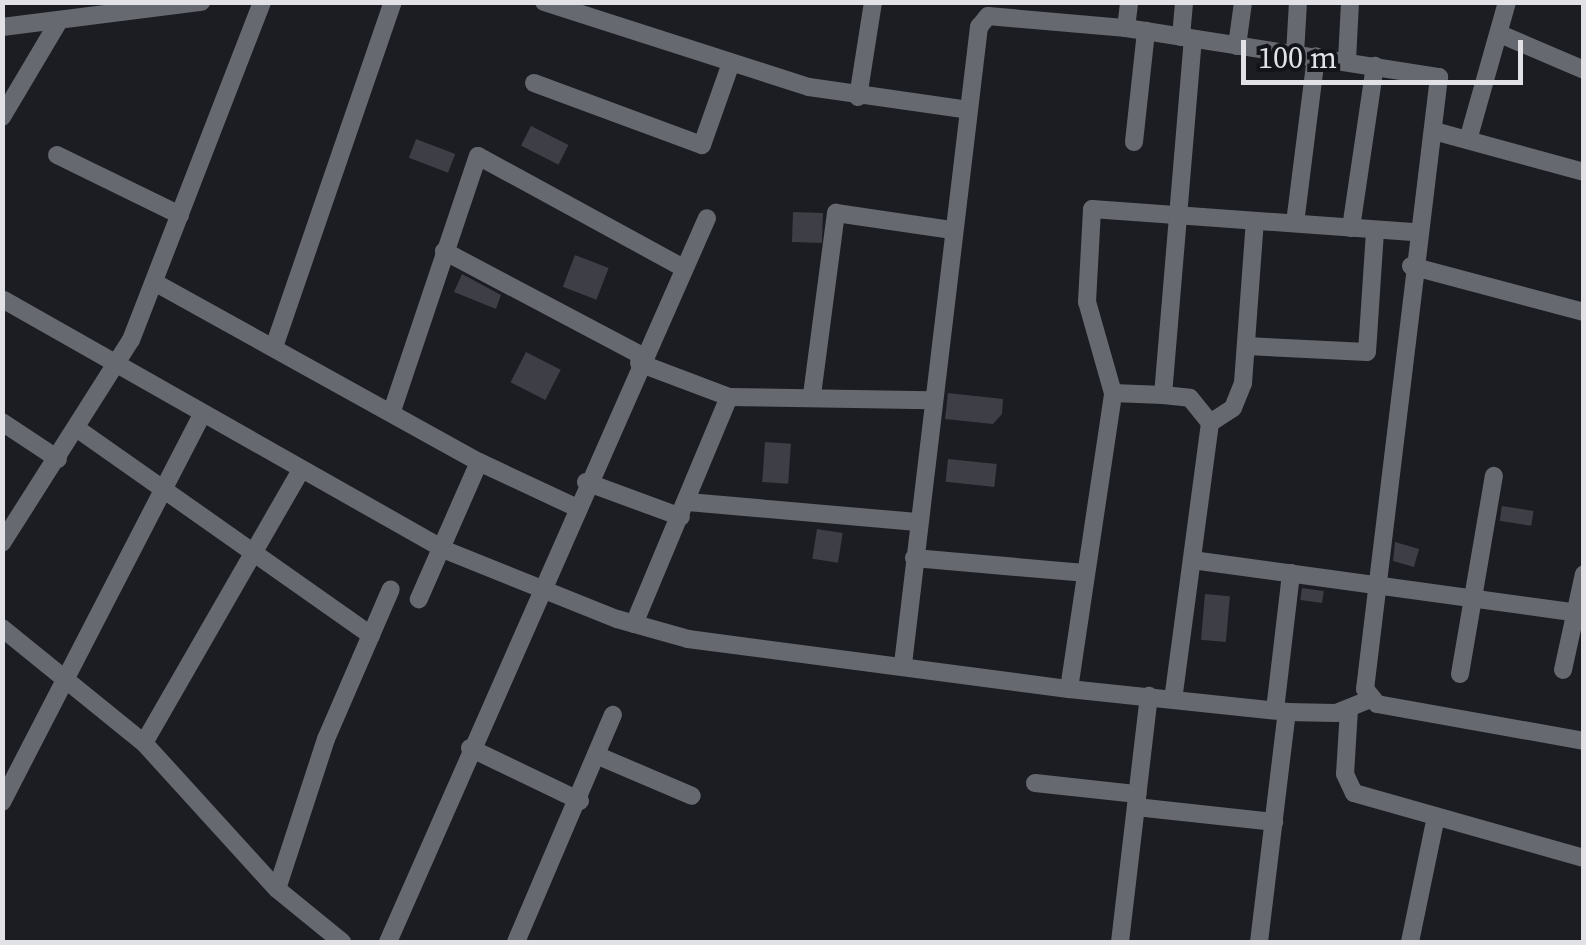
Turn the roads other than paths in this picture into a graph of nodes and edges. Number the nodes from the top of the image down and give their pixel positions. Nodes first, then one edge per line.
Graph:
1 (42, 2) edge
2 (201, 2) edge
3 (262, 2) edge
4 (393, 2) edge
5 (544, 2) edge
6 (873, 2) edge
7 (1129, 2) edge
8 (1184, 2) edge
9 (1243, 2) edge
10 (1298, 2) edge
11 (1350, 2) edge
12 (1507, 2) edge
13 (145, 6) edge
14 (50, 22) junction
15 (2, 27) edge
16 (1126, 28) junction
17 (1146, 32) junction
18 (1500, 34) junction
19 (1187, 38) junction
20 (1237, 46) junction
21 (1295, 54) junction
22 (1316, 56) junction
23 (1346, 60) junction
24 (730, 66) junction
25 (1375, 66) junction
26 (1584, 70) edge
27 (534, 82) dead end
28 (858, 97) junction
29 (968, 110) junction
30 (2, 117) edge
31 (1434, 132) junction
32 (1468, 140) junction
33 (1134, 142) dead end
34 (57, 155) dead end
35 (1584, 172) edge
36 (1174, 214) junction
37 (180, 215) junction
38 (707, 218) dead end
39 (1255, 221) junction
40 (1295, 223) junction
41 (1352, 228) junction
42 (951, 230) junction
43 (1375, 230) junction
44 (1416, 232) junction
45 (444, 251) junction
46 (1411, 266) junction
47 (682, 267) junction
48 (154, 282) junction
49 (4, 300) edge
50 (1584, 312) edge
51 (1246, 346) junction
52 (274, 347) junction
53 (640, 360) junction
54 (116, 368) junction
55 (1113, 393) junction
56 (812, 395) junction
57 (1163, 395) junction
58 (730, 398) junction
59 (930, 400) junction
60 (392, 411) junction
61 (202, 415) junction
62 (2, 422) edge
63 (1210, 423) junction
64 (79, 430) junction
65 (58, 459) junction
66 (479, 462) junction
67 (301, 470) junction
68 (1494, 476) dead end
69 (586, 482) junction
70 (164, 493) junction
71 (574, 507) junction
72 (685, 510) junction
73 (917, 522) junction
74 (2, 543) edge
75 (445, 550) junction
76 (250, 558) junction
77 (914, 558) junction
78 (1192, 560) junction
79 (1084, 573) junction
80 (1291, 573) junction
81 (1584, 574) edge
82 (541, 582) junction
83 (1374, 584) junction
84 (391, 589) dead end
85 (1474, 598) junction
86 (419, 599) dead end
87 (1580, 614) edge
88 (634, 624) junction
89 (2, 628) edge
90 (371, 635) junction
91 (904, 664) junction
92 (1563, 670) dead end
93 (1460, 674) dead end
94 (62, 675) junction
95 (1069, 689) junction
96 (1149, 696) junction
97 (1173, 698) junction
98 (1371, 699) junction
99 (1349, 708) junction
100 (1281, 711) junction
101 (613, 715) dead end
102 (1584, 741) edge
103 (144, 744) junction
104 (470, 748) junction
105 (596, 755) junction
106 (1036, 782) dead end
107 (692, 796) dead end
108 (580, 801) junction
109 (1136, 801) junction
110 (2, 802) edge
111 (1435, 820) junction
112 (1274, 822) junction
113 (1584, 858) edge
114 (277, 889) junction
115 (342, 942) edge
116 (388, 942) edge
117 (516, 942) edge
118 (1120, 942) edge
119 (1259, 942) edge
120 (1410, 942) edge

1 - 14 street
2 - 13 street
3 - 37 street
4 - 52 street
5 - 24 street
6 - 28 street
7 - 16 street
8 - 19 street
9 - 20 street
10 - 21 street
11 - 23 street
12 - 18 street
13 - 14 street
14 - 15 street
14 - 30 street
16 - 17 street
16 - 29 street
17 - 19 street
17 - 33 street
18 - 26 street
18 - 32 street
19 - 20 street
19 - 36 street
20 - 21 street
21 - 22 street
22 - 23 street
22 - 40 street
23 - 25 street
24 - 27 street
24 - 28 street
25 - 31 street
25 - 41 street
28 - 29 street
29 - 42 street
31 - 32 street
31 - 44 street
32 - 35 street
34 - 37 street
36 - 39 street
36 - 55 street
36 - 57 street
37 - 48 street
38 - 47 street
39 - 40 street
39 - 51 street
40 - 41 street
41 - 43 street
42 - 56 street
42 - 59 street
43 - 44 street
43 - 51 street
44 - 46 street
45 - 47 street
45 - 53 street
45 - 60 street
46 - 50 street
46 - 83 street
47 - 53 street
48 - 52 street
48 - 54 street
49 - 54 street
51 - 63 street
52 - 60 street
53 - 58 street
53 - 69 street
54 - 61 street
54 - 64 street
55 - 57 street
55 - 79 street
56 - 58 street
56 - 59 street
57 - 63 street
58 - 72 street
59 - 73 street
60 - 66 street
61 - 67 street
61 - 70 street
62 - 65 street
63 - 78 street
64 - 65 street
64 - 70 street
65 - 74 street
66 - 71 street
66 - 75 street
67 - 75 street
67 - 76 street
68 - 85 street
69 - 71 street
69 - 72 street
70 - 76 street
70 - 94 street
71 - 82 street
72 - 73 street
72 - 88 street
73 - 77 street
75 - 82 street
75 - 86 street
76 - 90 street
76 - 103 street
77 - 79 street
77 - 91 street
78 - 80 street
78 - 97 street
79 - 95 street
80 - 83 street
80 - 100 street
81 - 87 street
82 - 88 street
82 - 104 street
83 - 85 street
83 - 98 street
84 - 90 street
85 - 87 street
85 - 93 street
87 - 92 street
88 - 91 street
89 - 94 street
90 - 114 street
91 - 95 street
94 - 103 street
94 - 110 street
95 - 96 street
96 - 97 street
96 - 109 street
97 - 100 street
98 - 99 street
98 - 102 street
99 - 100 street
99 - 111 street
100 - 112 street
101 - 105 street
103 - 114 street
104 - 108 street
104 - 116 street
105 - 107 street
105 - 108 street
106 - 109 street
108 - 117 street
109 - 112 street
109 - 118 street
111 - 113 street
111 - 120 street
112 - 119 street
114 - 115 street

